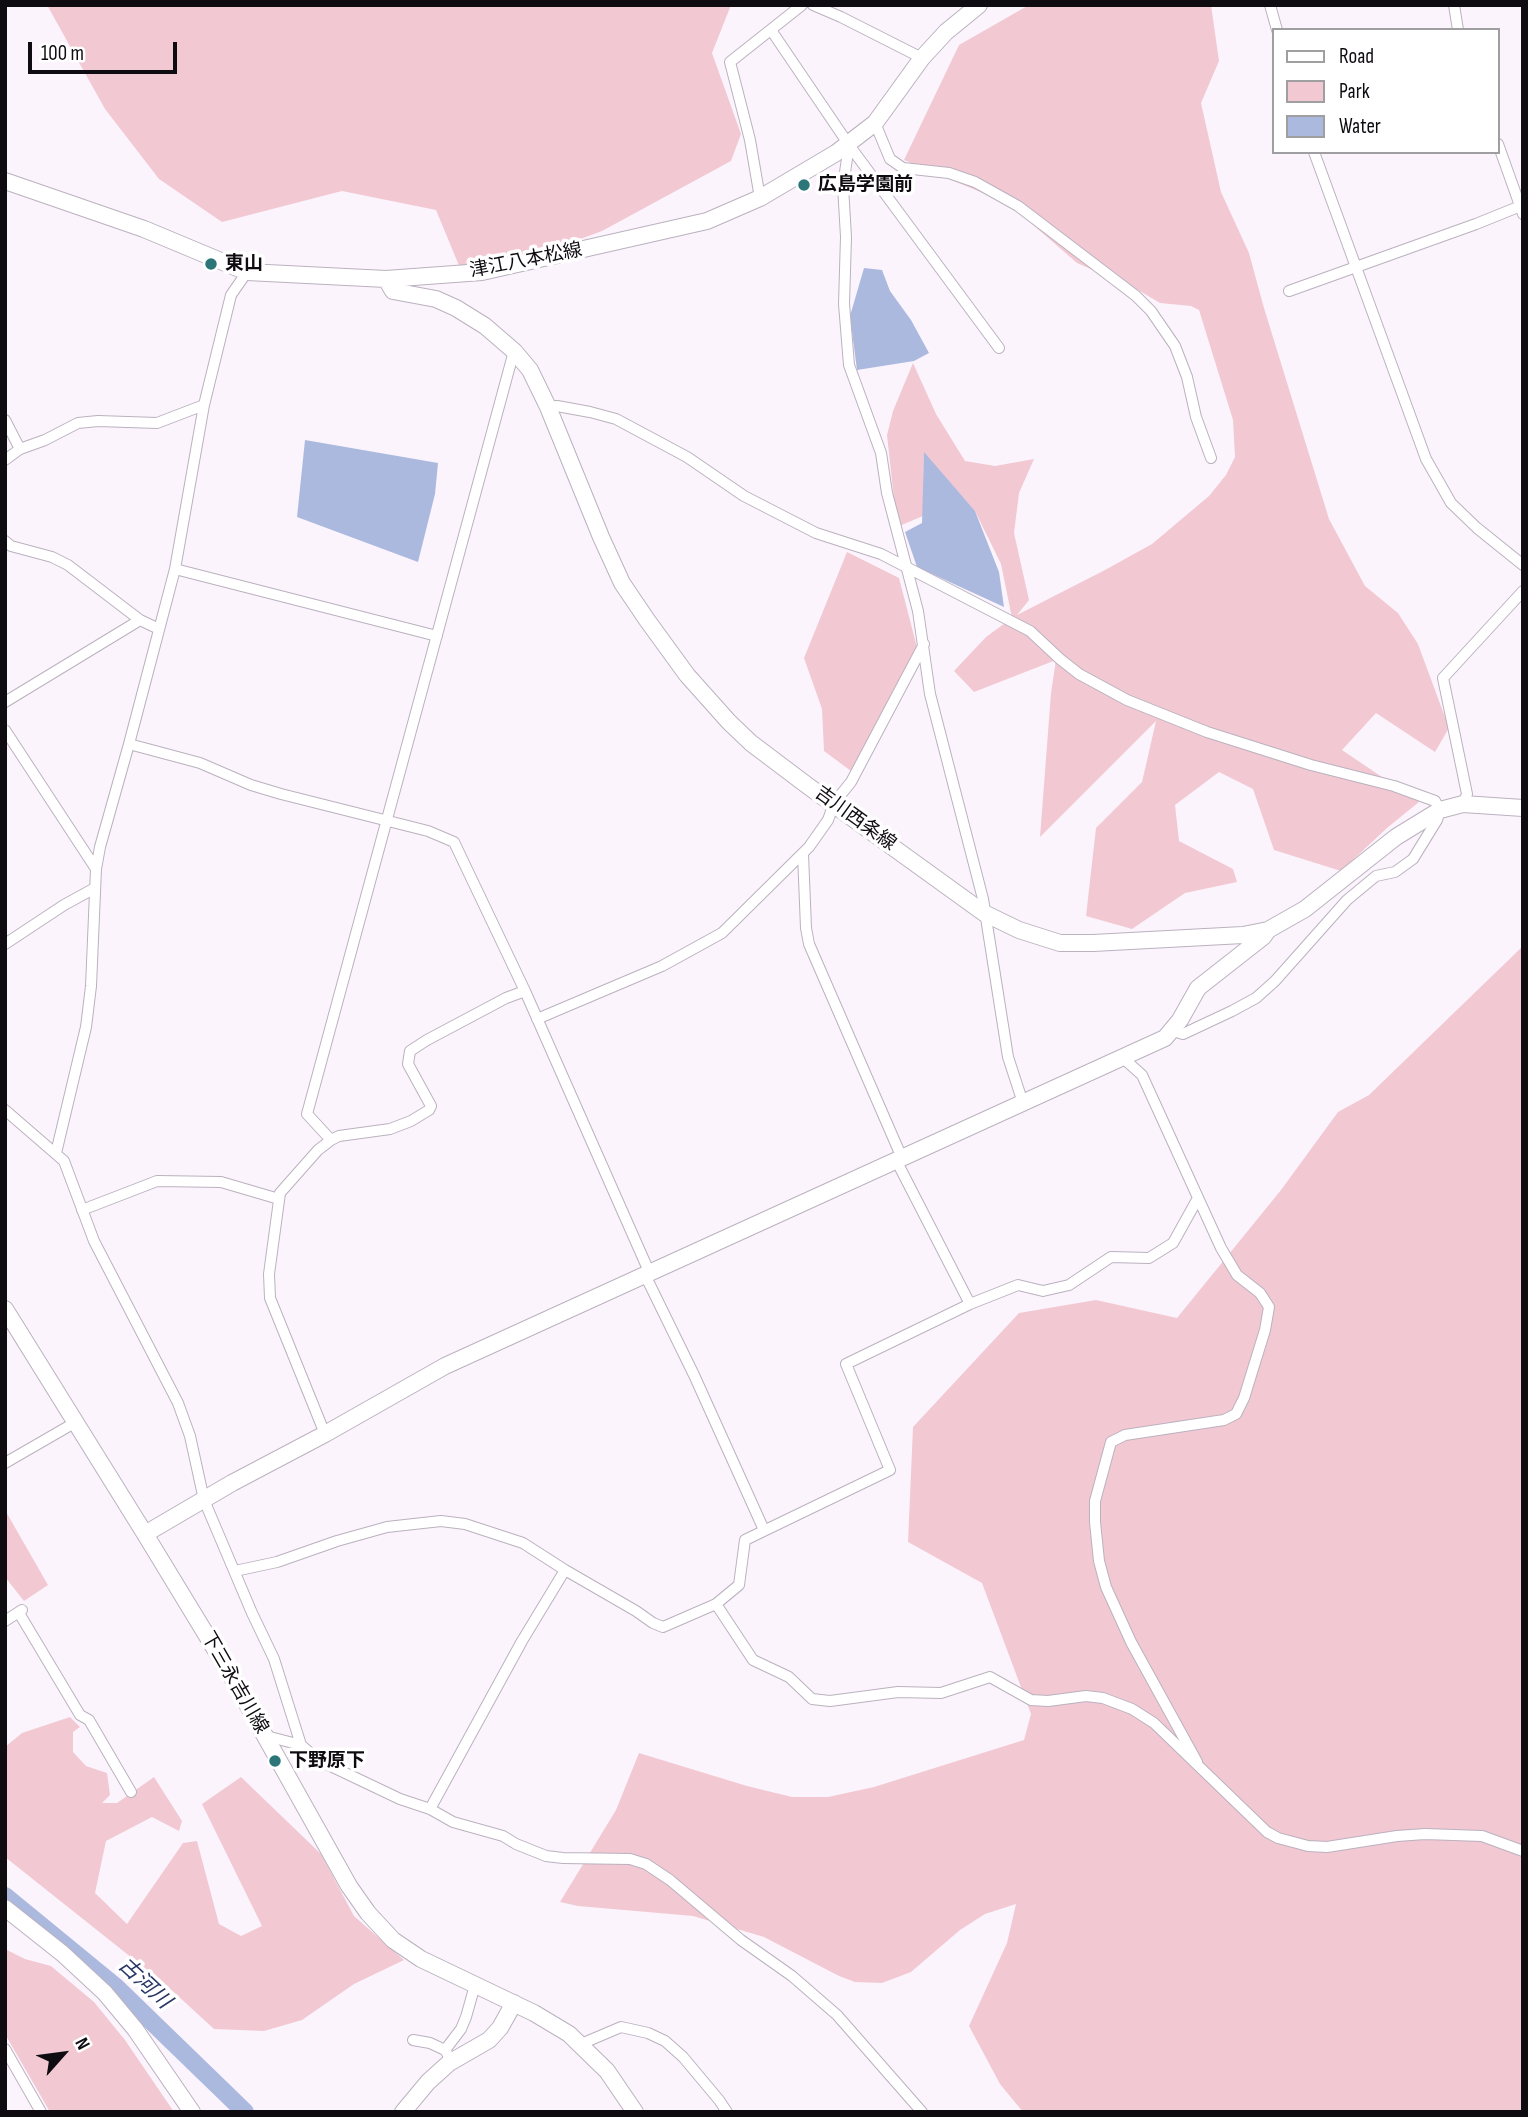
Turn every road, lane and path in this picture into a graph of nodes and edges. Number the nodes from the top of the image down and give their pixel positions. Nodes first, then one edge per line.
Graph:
1 (802, 5) edge
2 (813, 5) edge
3 (979, 5) edge
4 (1270, 5) edge
5 (1454, 5) edge
6 (1276, 28) edge
7 (1458, 28) edge
8 (771, 30) junction
9 (922, 58) junction
10 (875, 123) junction
11 (849, 145) junction
12 (1500, 149) edge
13 (1315, 154) edge
14 (5, 181) edge
15 (760, 198) junction
16 (1522, 208) edge
17 (1355, 267) junction
18 (247, 272) junction
19 (386, 279) junction
20 (1289, 291) dead end
21 (999, 348) dead end
22 (514, 351) junction
23 (204, 405) junction
24 (548, 407) junction
25 (5, 419) edge
26 (20, 449) junction
27 (1211, 458) dead end
28 (5, 460) edge
29 (5, 541) edge
30 (1523, 565) edge
31 (175, 569) junction
32 (909, 570) junction
33 (1523, 591) edge
34 (140, 620) junction
35 (159, 629) junction
36 (437, 636) junction
37 (924, 644) junction
38 (5, 702) edge
39 (5, 730) edge
40 (129, 744) junction
41 (834, 803) junction
42 (1463, 804) junction
43 (1523, 808) edge
44 (1440, 810) junction
45 (387, 821) junction
46 (803, 854) junction
47 (96, 869) junction
48 (95, 888) junction
49 (984, 913) junction
50 (1268, 930) junction
51 (5, 944) edge
52 (525, 991) junction
53 (537, 1019) junction
54 (1173, 1031) junction
55 (1124, 1058) junction
56 (1023, 1103) junction
57 (5, 1110) edge
58 (331, 1140) junction
59 (56, 1153) junction
60 (899, 1159) junction
61 (1198, 1198) junction
62 (279, 1199) junction
63 (82, 1210) junction
64 (647, 1274) junction
65 (970, 1304) junction
66 (5, 1309) edge
67 (75, 1422) junction
68 (325, 1434) junction
69 (5, 1463) edge
70 (204, 1500) junction
71 (764, 1530) junction
72 (145, 1534) junction
73 (565, 1570) junction
74 (235, 1571) junction
75 (716, 1604) junction
76 (5, 1621) edge
77 (266, 1736) junction
78 (301, 1745) junction
79 (1202, 1771) junction
80 (131, 1792) dead end
81 (430, 1809) junction
82 (1523, 1851) edge
83 (5, 1908) edge
84 (475, 1985) junction
85 (514, 2003) junction
86 (413, 2040) dead end
87 (581, 2044) junction
88 (5, 2049) edge
89 (448, 2056) junction
90 (41, 2112) edge
91 (192, 2112) edge
92 (404, 2112) edge
93 (635, 2112) edge
94 (727, 2112) edge
95 (922, 2112) edge

1 - 8 street
2 - 9 street
3 - 9 main road, 津江八本松線
4 - 6 street
5 - 7 street
8 - 11 street
8 - 15 street
9 - 10 main road, 津江八本松線
10 - 11 main road, 津江八本松線
10 - 27 street
11 - 15 main road, 津江八本松線
11 - 21 street
11 - 32 street
12 - 16 street
13 - 17 street
14 - 18 main road, 津江八本松線
15 - 19 main road, 津江八本松線
16 - 17 street
17 - 20 street
17 - 30 street
18 - 19 main road, 津江八本松線
18 - 23 street
19 - 22 main road, 吉川西条線
22 - 24 main road, 吉川西条線
22 - 36 street
23 - 26 street
23 - 31 street
24 - 32 street
24 - 41 main road, 吉川西条線
25 - 26 street
26 - 28 street
29 - 34 street
31 - 35 street
31 - 36 street
32 - 37 street
32 - 44 street
33 - 42 street
34 - 35 street
34 - 38 street
35 - 40 street
36 - 45 street
37 - 41 street
37 - 49 street
39 - 47 street
40 - 45 street
40 - 47 street
41 - 46 street
41 - 49 main road, 吉川西条線
42 - 43 main road, 吉川西条線
42 - 44 main road, 吉川西条線
44 - 50 main road, 吉川西条線
44 - 54 street
45 - 52 street
45 - 58 street
46 - 53 street
46 - 60 street
47 - 48 street
48 - 51 street
48 - 59 street
49 - 50 main road, 吉川西条線
49 - 56 street
50 - 54 main road
52 - 53 street
52 - 58 street
53 - 64 street
54 - 55 main road
55 - 56 main road
55 - 61 street
56 - 60 main road
57 - 59 street
58 - 62 street
59 - 63 street
60 - 64 main road
60 - 65 street
61 - 65 street
61 - 79 street
62 - 63 street
62 - 68 street
63 - 70 street
64 - 68 main road
64 - 71 street
65 - 71 street
66 - 67 main road, 下三永吉川線
67 - 69 street
67 - 72 main road, 下三永吉川線
68 - 70 main road
70 - 72 main road
70 - 74 street
71 - 75 street
72 - 77 main road, 下三永吉川線
73 - 74 street
73 - 75 street
73 - 81 street
74 - 78 street
75 - 79 street
76 - 80 street
77 - 78 street
77 - 84 main road, 下三永吉川線
78 - 81 street
79 - 82 street
81 - 95 street
83 - 91 main road
84 - 85 main road, 下三永吉川線
84 - 89 street
85 - 87 main road, 下三永吉川線
85 - 89 main road
86 - 89 street
87 - 93 main road, 下三永吉川線
87 - 94 street
88 - 90 street
89 - 92 main road

